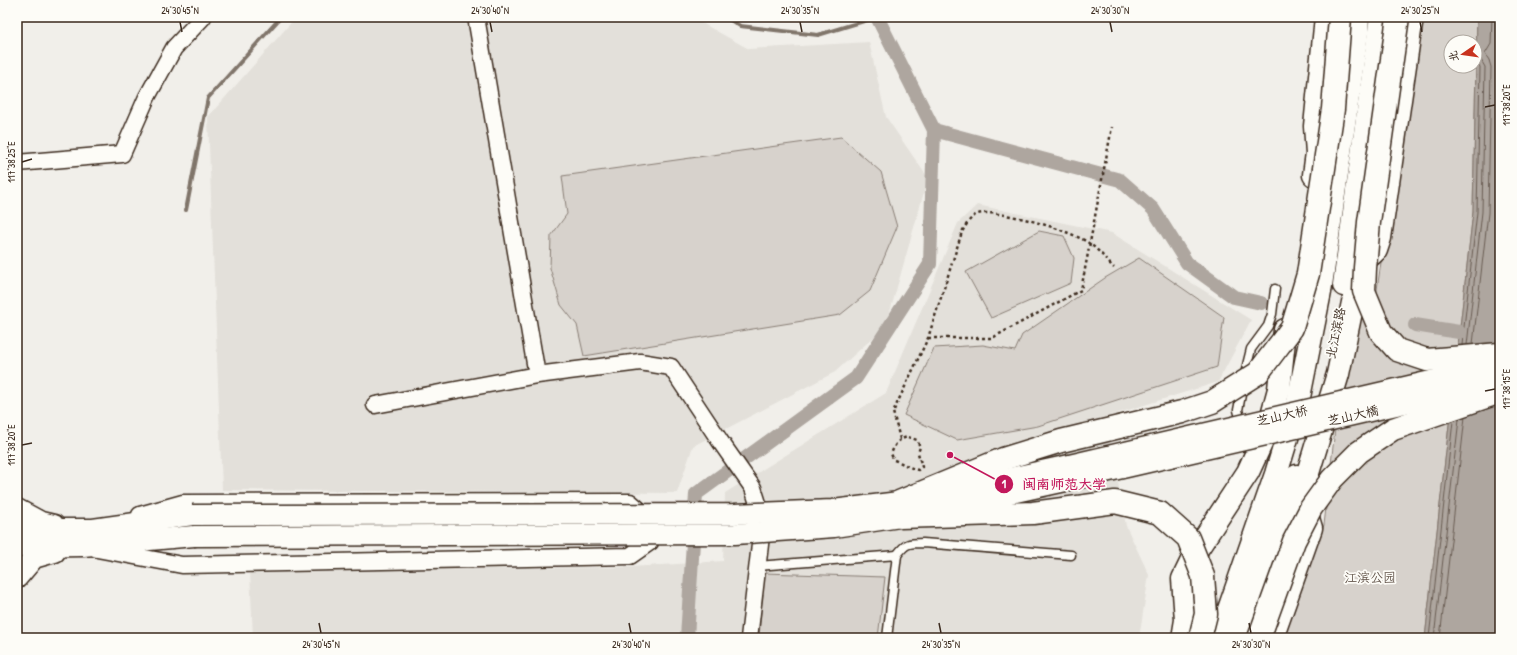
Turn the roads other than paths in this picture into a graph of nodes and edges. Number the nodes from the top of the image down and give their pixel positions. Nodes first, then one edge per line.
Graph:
1 (203, 17) edge
2 (476, 17) edge
3 (1326, 17) edge
4 (1340, 17) edge
5 (1358, 17) edge
6 (1381, 17) edge
7 (1398, 17) edge
8 (1412, 17) edge
9 (17, 163) edge
10 (1274, 289) dead end
11 (1500, 354) edge
12 (1500, 365) edge
13 (537, 375) junction
14 (1500, 381) edge
15 (1500, 392) edge
16 (375, 405) dead end
17 (1249, 454) junction
18 (1065, 473) junction
19 (17, 509) edge
20 (900, 510) junction
21 (17, 529) edge
22 (93, 529) junction
23 (75, 541) junction
24 (17, 547) edge
25 (897, 554) junction
26 (1071, 555) dead end
27 (757, 566) junction
28 (17, 578) edge
29 (749, 638) edge
30 (887, 638) edge
31 (1183, 638) edge
32 (1200, 638) edge
33 (1219, 638) edge
34 (1241, 638) edge
35 (1259, 638) edge
36 (1272, 638) edge

1 - 9 street
2 - 13 street
3 - 17 main road
4 - 20 main road, bridge
5 - 33 main road, 北江滨路
6 - 34 main road, 北江滨路
7 - 11 main road, bridge
8 - 36 main road
10 - 17 lane
12 - 18 street, 芝山大桥, bridge
13 - 16 street
13 - 27 street
14 - 18 street, 芝山大橋, bridge
15 - 35 main road, bridge
17 - 31 main road
18 - 20 street, bridge
19 - 23 street
20 - 22 street, bridge
20 - 23 street, bridge
20 - 32 main road, bridge
21 - 23 street
22 - 23 street
22 - 23 street
23 - 24 street
23 - 28 street
25 - 26 lane
25 - 27 lane
25 - 30 lane
27 - 29 street

